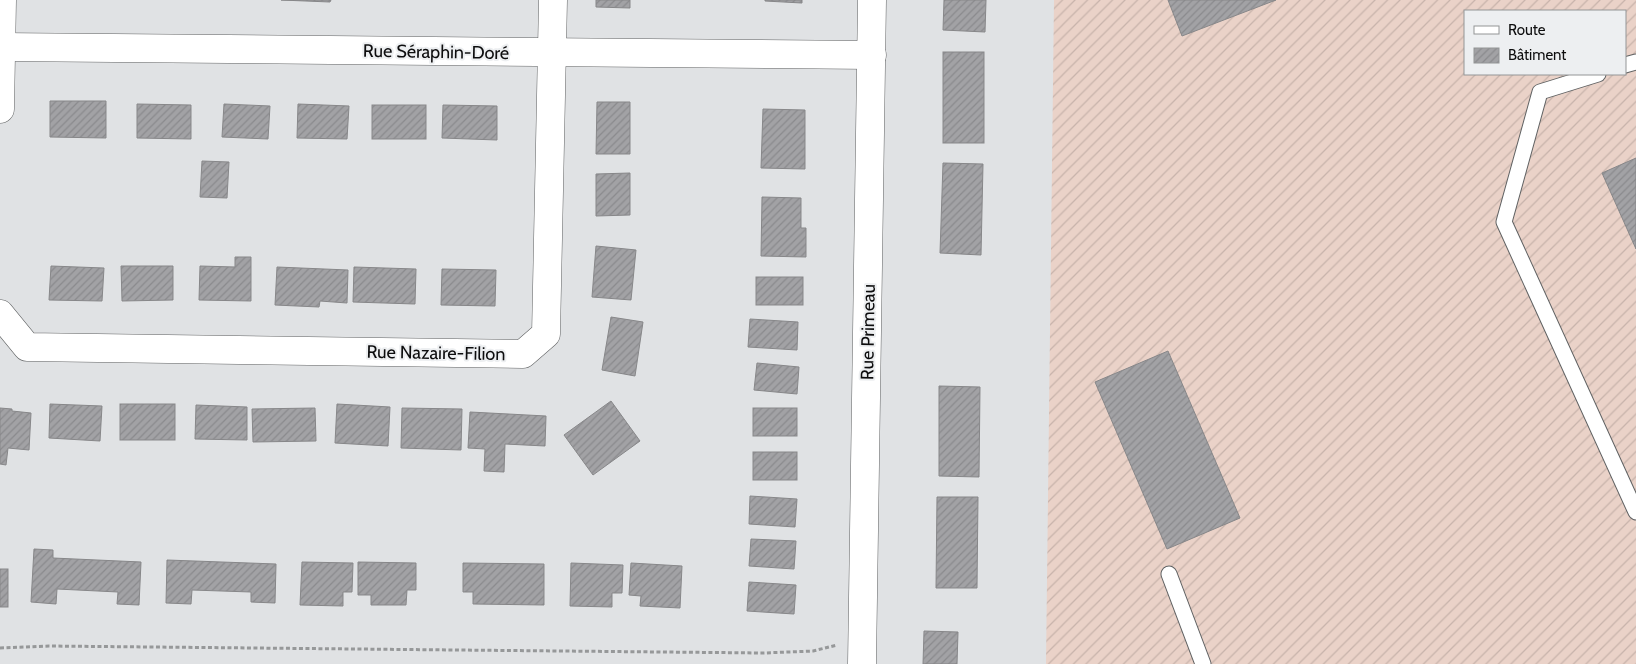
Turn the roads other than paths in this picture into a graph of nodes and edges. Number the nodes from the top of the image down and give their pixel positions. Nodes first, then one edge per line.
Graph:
1 (2, 0) edge
2 (553, 0) edge
3 (872, 0) edge
4 (1, 47) edge
5 (552, 54) junction
6 (872, 55) junction
7 (1595, 75) edge
8 (0, 109) edge
9 (0, 314) edge
10 (1636, 512) edge
11 (1169, 574) dead end
12 (862, 664) edge
13 (1203, 664) edge

1 - 4 street
2 - 5 street, Rue Nazaire-Filion
3 - 6 street, Rue Primeau
4 - 5 street, Rue Séraphin-Doré
4 - 8 street
5 - 6 street, Rue Séraphin-Doré
5 - 9 street, Rue Nazaire-Filion
6 - 12 street, Rue Primeau
7 - 10 lane
11 - 13 lane

